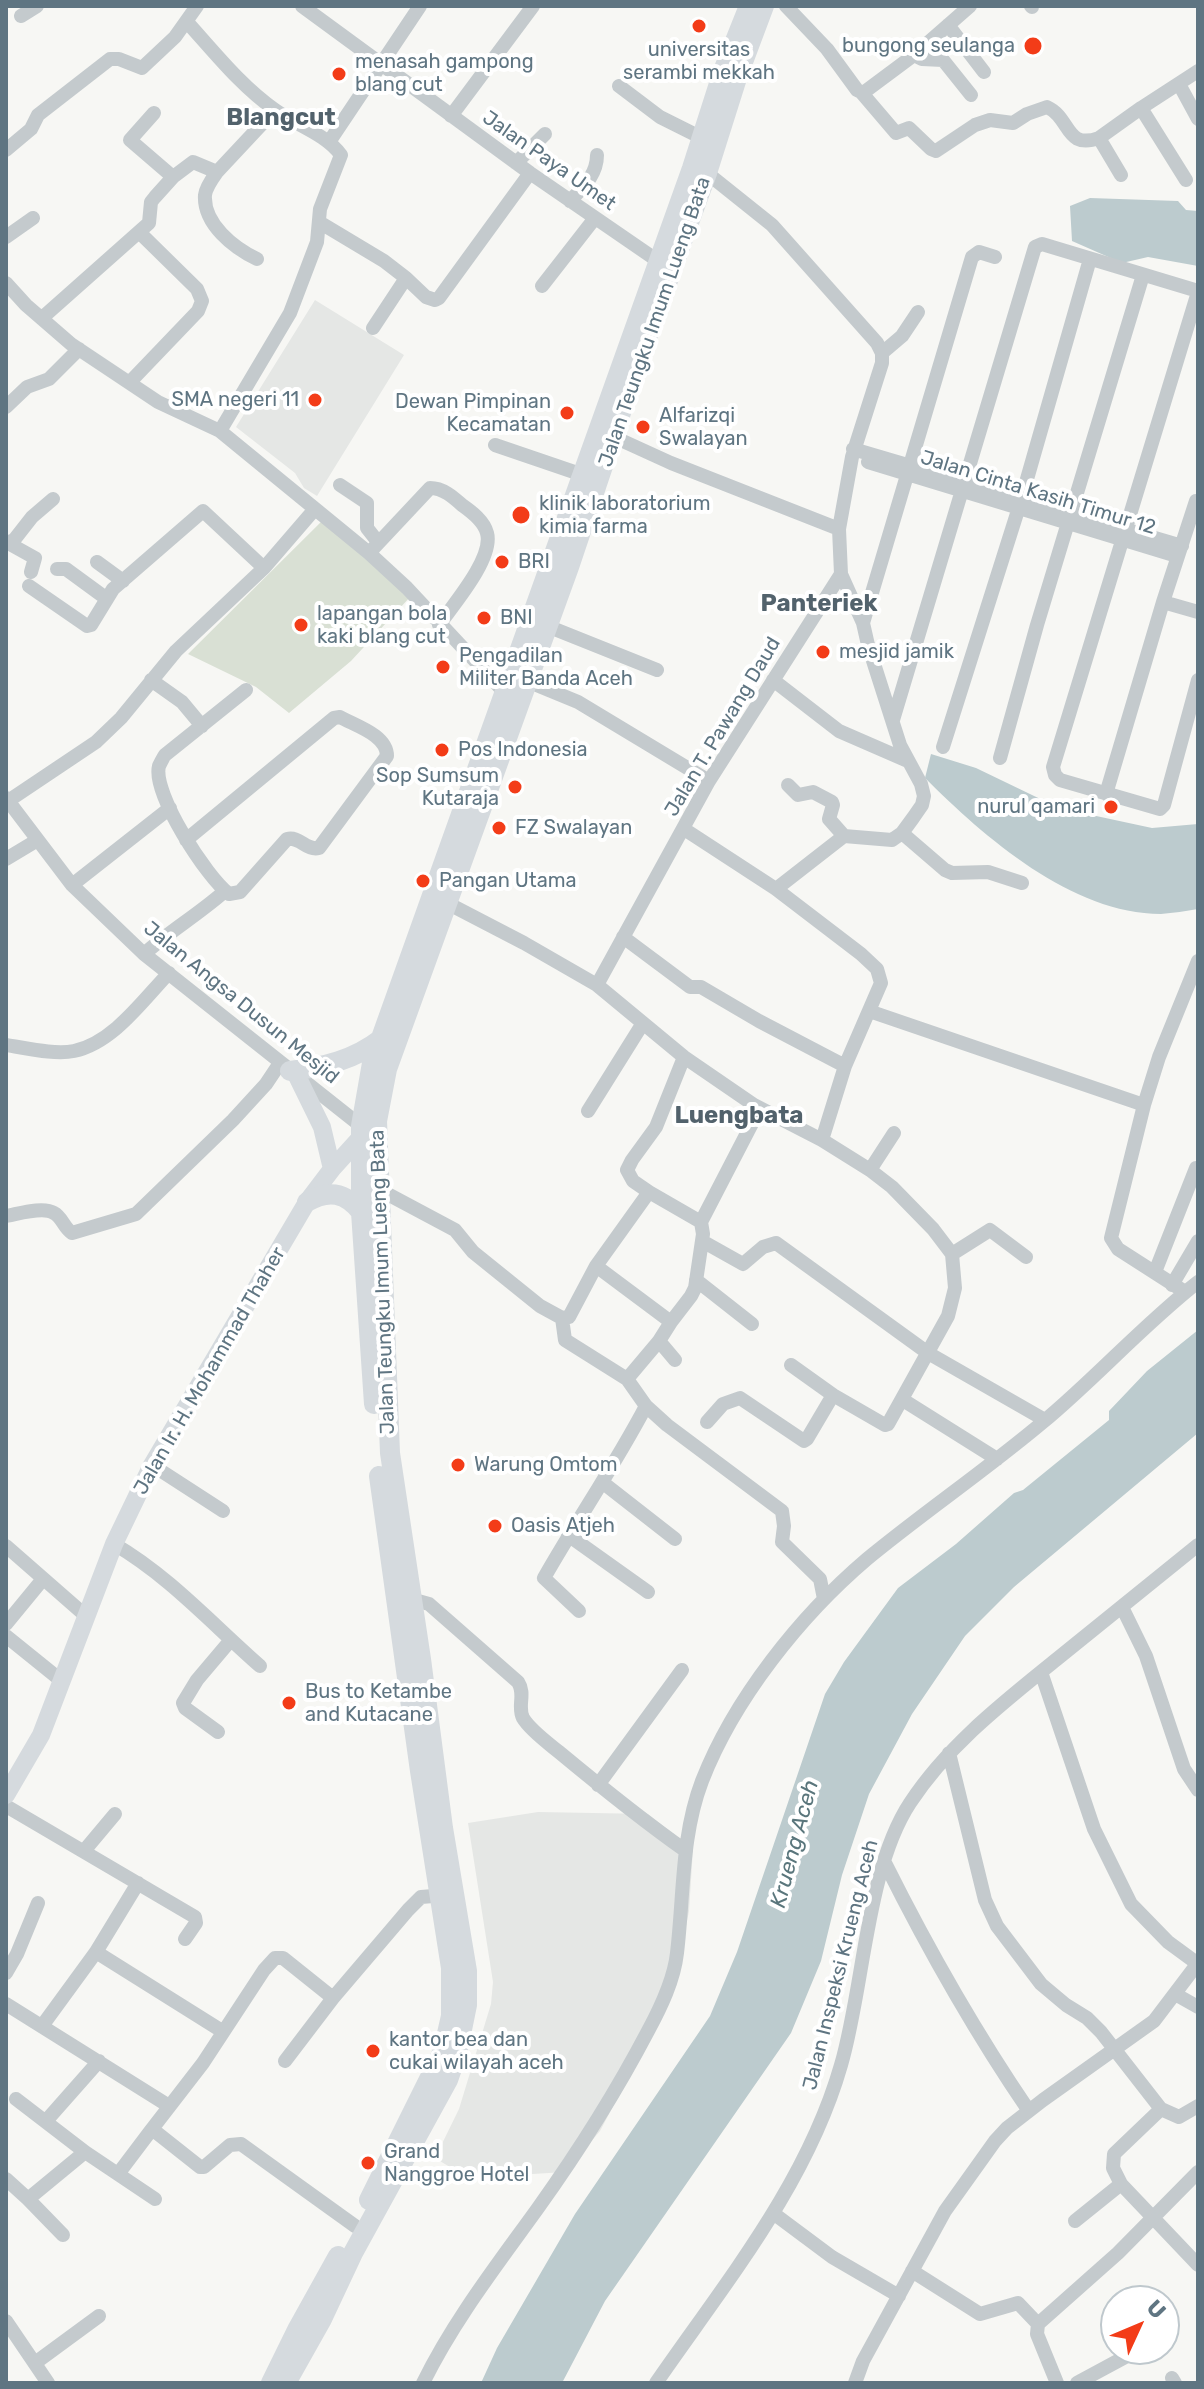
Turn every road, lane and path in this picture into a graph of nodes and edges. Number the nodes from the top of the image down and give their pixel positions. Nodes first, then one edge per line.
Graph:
1 (37, 6) edge
2 (302, 6) edge
3 (420, 6) edge
4 (533, 6) edge
5 (749, 6) edge
6 (764, 6) edge
7 (786, 6) edge
8 (970, 6) edge
9 (190, 12) edge
10 (21, 16) dead end
11 (948, 25) junction
12 (914, 55) junction
13 (381, 63) junction
14 (1198, 71) edge
15 (984, 72) dead end
16 (730, 74) junction
17 (1179, 84) junction
18 (619, 86) dead end
19 (861, 92) junction
20 (971, 95) dead end
21 (1141, 108) junction
22 (275, 110) junction
23 (154, 113) dead end
24 (451, 116) junction
25 (1198, 119) edge
26 (545, 134) dead end
27 (702, 138) junction
28 (1099, 138) junction
29 (329, 142) junction
30 (6, 150) edge
31 (597, 155) dead end
32 (516, 163) junction
33 (217, 172) junction
34 (530, 173) junction
35 (707, 173) junction
36 (1121, 175) dead end
37 (173, 177) junction
38 (1186, 180) dead end
39 (570, 201) junction
40 (33, 218) dead end
41 (595, 218) junction
42 (319, 222) junction
43 (140, 233) junction
44 (6, 237) edge
45 (995, 257) dead end
46 (257, 259) dead end
47 (1090, 259) junction
48 (658, 261) junction
49 (1143, 275) junction
50 (406, 278) junction
51 (6, 283) edge
52 (542, 286) dead end
53 (1198, 292) edge
54 (918, 312) dead end
55 (42, 318) junction
56 (373, 328) dead end
57 (79, 349) junction
58 (882, 353) junction
59 (130, 382) junction
60 (6, 407) edge
61 (220, 431) junction
62 (614, 437) junction
63 (495, 445) dead end
64 (852, 453) junction
65 (909, 469) junction
66 (583, 475) junction
67 (340, 485) dead end
68 (962, 485) junction
69 (53, 499) dead end
70 (1197, 499) edge
71 (1020, 502) junction
72 (314, 510) junction
73 (1070, 518) junction
74 (839, 529) junction
75 (1125, 534) junction
76 (7, 543) edge
77 (374, 547) junction
78 (1180, 551) junction
79 (97, 562) dead end
80 (264, 568) junction
81 (57, 569) dead end
82 (841, 574) junction
83 (123, 581) junction
84 (107, 599) junction
85 (1163, 602) junction
86 (1198, 612) edge
87 (863, 623) junction
88 (439, 625) junction
89 (547, 626) junction
90 (657, 670) dead end
91 (151, 680) junction
92 (773, 680) junction
93 (1198, 680) edge
94 (527, 681) junction
95 (246, 690) dead end
96 (505, 693) junction
97 (893, 720) junction
98 (202, 726) junction
99 (943, 747) dead end
100 (1000, 758) dead end
101 (908, 761) junction
102 (709, 781) junction
103 (788, 785) dead end
104 (1106, 794) junction
105 (7, 800) edge
106 (170, 808) junction
107 (684, 829) junction
108 (902, 833) junction
109 (844, 836) junction
110 (186, 840) junction
111 (36, 841) junction
112 (456, 855) junction
113 (6, 859) edge
114 (1022, 883) dead end
115 (72, 885) junction
116 (776, 889) junction
117 (225, 891) junction
118 (447, 903) junction
119 (623, 937) junction
120 (144, 954) junction
121 (1198, 961) edge
122 (169, 973) junction
123 (597, 985) junction
124 (869, 1011) junction
125 (643, 1023) junction
126 (381, 1039) junction
127 (6, 1045) edge
128 (684, 1057) junction
129 (845, 1066) junction
130 (289, 1070) junction
131 (1144, 1105) junction
132 (760, 1108) junction
133 (588, 1111) dead end
134 (361, 1132) junction
135 (894, 1133) dead end
136 (822, 1140) junction
137 (1196, 1168) edge
138 (332, 1169) junction
139 (870, 1170) junction
140 (380, 1190) junction
141 (649, 1192) junction
142 (307, 1202) junction
143 (361, 1212) junction
144 (6, 1216) edge
145 (701, 1222) junction
146 (702, 1241) junction
147 (1198, 1241) edge
148 (952, 1254) junction
149 (1026, 1257) dead end
150 (596, 1266) junction
151 (1155, 1272) junction
152 (696, 1280) junction
153 (1198, 1282) edge
154 (1179, 1288) junction
155 (562, 1318) junction
156 (671, 1322) junction
157 (752, 1324) dead end
158 (659, 1341) junction
159 (928, 1353) junction
160 (675, 1360) dead end
161 (791, 1365) dead end
162 (627, 1379) junction
163 (833, 1395) junction
164 (903, 1400) junction
165 (646, 1406) junction
166 (381, 1413) junction
167 (1045, 1420) junction
168 (707, 1422) dead end
169 (997, 1459) junction
170 (152, 1465) junction
171 (602, 1482) junction
172 (223, 1511) dead end
173 (568, 1535) junction
174 (675, 1539) dead end
175 (114, 1544) junction
176 (1198, 1545) edge
177 (6, 1546) edge
178 (43, 1579) junction
179 (648, 1592) dead end
180 (411, 1599) junction
181 (824, 1599) junction
182 (1122, 1607) junction
183 (579, 1611) dead end
184 (86, 1616) junction
185 (6, 1624) edge
186 (6, 1636) edge
187 (230, 1641) junction
188 (260, 1666) dead end
189 (682, 1670) dead end
190 (1041, 1672) junction
191 (63, 1682) junction
192 (218, 1732) dead end
193 (949, 1753) junction
194 (598, 1785) junction
195 (1198, 1790) edge
196 (6, 1795) edge
197 (6, 1806) edge
198 (115, 1814) dead end
199 (84, 1851) junction
200 (686, 1851) junction
201 (885, 1863) junction
202 (138, 1883) junction
203 (446, 1895) junction
204 (38, 1903) dead end
205 (185, 1939) dead end
206 (96, 1952) junction
207 (1198, 1964) edge
208 (6, 1973) edge
209 (1175, 1994) junction
210 (333, 1998) junction
211 (6, 2004) edge
212 (1198, 2007) edge
213 (42, 2026) junction
214 (222, 2031) junction
215 (1116, 2050) junction
216 (99, 2061) junction
217 (285, 2061) dead end
218 (16, 2099) dead end
219 (169, 2106) junction
220 (1198, 2106) edge
221 (1161, 2109) junction
222 (1029, 2111) junction
223 (46, 2121) junction
224 (152, 2129) junction
225 (85, 2152) junction
226 (1198, 2172) edge
227 (118, 2174) junction
228 (6, 2179) edge
229 (1121, 2184) junction
230 (28, 2199) junction
231 (155, 2199) dead end
232 (773, 2213) junction
233 (1153, 2218) junction
234 (1075, 2221) dead end
235 (355, 2226) junction
236 (63, 2235) dead end
237 (1198, 2265) edge
238 (912, 2271) junction
239 (899, 2296) junction
240 (99, 2316) dead end
241 (6, 2321) edge
242 (1038, 2324) junction
243 (35, 2363) junction
244 (1110, 2365) edge
245 (279, 2380) edge
246 (48, 2383) edge
247 (423, 2383) edge
248 (656, 2383) edge
249 (855, 2383) edge
250 (1057, 2383) edge
251 (1077, 2383) edge

1 - 10 street
2 - 13 street, Jalan Paya Umet
3 - 13 street
4 - 24 street
5 - 16 highway, Jalan Teungku Imum Lueng Bata
6 - 16 highway, Jalan Teungku Imum Lueng Bata
7 - 19 street
8 - 11 street
9 - 22 street
9 - 30 street
11 - 12 street
11 - 15 street
12 - 19 street
12 - 20 street
13 - 24 street, Jalan Paya Umet
13 - 29 street
14 - 17 street
16 - 27 highway, Jalan Teungku Imum Lueng Bata
16 - 35 highway, Jalan Teungku Imum Lueng Bata
17 - 21 street
17 - 25 street
18 - 27 street
19 - 28 street
21 - 28 street
21 - 38 street
22 - 29 street
22 - 33 street
23 - 37 street
24 - 32 street, Jalan Paya Umet
26 - 32 street
27 - 48 highway, Jalan Teungku Imum Lueng Bata
28 - 36 street
29 - 42 street
31 - 39 street
32 - 34 street, Jalan Paya Umet
33 - 37 street
33 - 46 street
34 - 39 street, Jalan Paya Umet
34 - 50 street
35 - 58 street
35 - 62 highway, Jalan Teungku Imum Lueng Bata
37 - 43 street
39 - 41 street, Jalan Paya Umet
40 - 44 street
41 - 48 street, Jalan Paya Umet
41 - 52 street
42 - 50 street
42 - 61 street
43 - 55 street
43 - 59 street
45 - 65 street
47 - 49 street
47 - 68 street
47 - 71 street
48 - 66 highway, Jalan Teungku Imum Lueng Bata
49 - 53 street
49 - 73 street
50 - 56 street
51 - 55 street
53 - 75 street
54 - 58 street
55 - 57 street
57 - 59 street
57 - 60 street
58 - 64 street
59 - 61 street
61 - 72 street
62 - 74 street
62 - 89 highway, Jalan Teungku Imum Lueng Bata
63 - 66 street
64 - 65 street
64 - 74 street
65 - 68 street
65 - 87 street
66 - 96 highway, Jalan Teungku Imum Lueng Bata
67 - 77 street
68 - 71 street
68 - 97 street
69 - 76 street
70 - 78 street
71 - 73 street
71 - 99 street
72 - 77 street
72 - 80 street
73 - 75 street
73 - 100 street
74 - 82 street
75 - 78 street
75 - 104 street
76 - 84 street
77 - 88 street
77 - 88 street
78 - 85 street
79 - 83 street
80 - 83 street
80 - 91 street
81 - 84 street
82 - 87 street
82 - 92 street, Jalan T. Pawang Daud
83 - 84 street
85 - 86 street
85 - 104 street
87 - 97 street
88 - 96 street
89 - 90 street
89 - 94 highway, Jalan Teungku Imum Lueng Bata
91 - 98 street
91 - 105 street
92 - 101 street
92 - 102 street, Jalan T. Pawang Daud
93 - 104 street
94 - 102 street
94 - 112 highway, Jalan Teungku Imum Lueng Bata
95 - 98 street
96 - 112 highway, Jalan Teungku Imum Lueng Bata
97 - 101 street
98 - 106 street
101 - 108 street
102 - 107 street, Jalan T. Pawang Daud
103 - 109 street
105 - 111 street, Jalan Angsa Dusun Mesjid
106 - 110 street
106 - 115 street
107 - 116 street
107 - 119 street, Jalan T. Pawang Daud
108 - 109 street
108 - 114 street
109 - 116 street
110 - 117 street
110 - 117 street
111 - 113 street
111 - 115 street, Jalan Angsa Dusun Mesjid
112 - 118 highway, Jalan Teungku Imum Lueng Bata
112 - 126 highway, Jalan Teungku Imum Lueng Bata
115 - 120 street, Jalan Angsa Dusun Mesjid
116 - 124 street
117 - 120 street
118 - 123 street
118 - 140 highway, Jalan Teungku Imum Lueng Bata
119 - 123 street, Jalan T. Pawang Daud
119 - 129 street
120 - 122 street, Jalan Angsa Dusun Mesjid
121 - 131 street
122 - 127 street
122 - 130 street, Jalan Angsa Dusun Mesjid
123 - 125 street
124 - 129 street
124 - 131 street
125 - 128 street
125 - 133 street
126 - 130 highway
126 - 134 highway, Jalan Teungku Imum Lueng Bata
128 - 132 street
128 - 141 street
129 - 136 street
130 - 134 street, Jalan Angsa Dusun Mesjid
130 - 138 main road
130 - 144 street
131 - 151 street
132 - 136 street
132 - 145 street
134 - 138 main road, Jalan Ir. H. Mohammad Thaher
134 - 143 highway, Jalan Teungku Imum Lueng Bata
135 - 139 street
136 - 139 street
137 - 151 street
138 - 142 main road, Jalan Ir. H. Mohammad Thaher
139 - 148 street
140 - 155 street
140 - 166 highway, Jalan Teungku Imum Lueng Bata
141 - 145 street
141 - 150 street
142 - 143 highway
142 - 170 main road, Jalan Ir. H. Mohammad Thaher
143 - 166 highway, Jalan Teungku Imum Lueng Bata
145 - 146 street
146 - 152 street
146 - 159 street
147 - 154 street
148 - 149 street
148 - 159 street
150 - 155 street
150 - 156 street
151 - 154 street
152 - 156 street
152 - 157 street
153 - 154 street
154 - 167 street
155 - 162 street
156 - 158 street
158 - 160 street
158 - 162 street
159 - 164 street
159 - 167 street
161 - 163 street
162 - 165 street
163 - 164 street
163 - 168 street
164 - 169 street
165 - 171 street
165 - 181 street
166 - 180 highway, Jalan Teungku Imum Lueng Bata
166 - 203 highway, Jalan Teungku Imum Lueng Bata
167 - 169 street
169 - 181 street
170 - 172 street
170 - 175 main road, Jalan Ir. H. Mohammad Thaher
171 - 173 street
171 - 174 street
173 - 179 street
173 - 183 street
175 - 184 main road, Jalan Ir. H. Mohammad Thaher
175 - 187 street
176 - 182 street, Jalan Inspeksi Krueng Aceh
177 - 178 street
178 - 184 street
178 - 185 street
180 - 194 street
180 - 203 highway, Jalan Teungku Imum Lueng Bata
181 - 200 street
182 - 190 street, Jalan Inspeksi Krueng Aceh
182 - 195 street
184 - 191 main road, Jalan Ir. H. Mohammad Thaher
186 - 191 street
187 - 188 street
187 - 192 street
189 - 194 street
190 - 193 street, Jalan Inspeksi Krueng Aceh
190 - 207 street
191 - 196 main road, Jalan Ir. H. Mohammad Thaher
193 - 201 street, Jalan Inspeksi Krueng Aceh
193 - 215 street
194 - 200 street
197 - 199 street
198 - 199 street
199 - 202 street
200 - 247 street
201 - 222 street
201 - 232 street, Jalan Inspeksi Krueng Aceh
202 - 205 street
202 - 206 street
203 - 210 street
203 - 235 highway, Jalan Teungku Imum Lueng Bata
203 - 245 highway, Jalan Teungku Imum Lueng Bata
204 - 208 street
206 - 213 street
206 - 214 street
207 - 209 street
209 - 212 street
209 - 215 street
210 - 214 street
210 - 217 street
211 - 213 street
213 - 216 street
214 - 219 street
215 - 221 street
215 - 222 street
216 - 219 street
216 - 223 street
218 - 223 street
219 - 224 street
220 - 221 street
221 - 229 street
222 - 238 street
223 - 225 street
224 - 227 street
224 - 235 street
225 - 227 street
225 - 230 street
226 - 233 street
227 - 231 street
228 - 230 street
229 - 233 street
229 - 234 street
230 - 236 street
232 - 239 street
232 - 248 street, Jalan Inspeksi Krueng Aceh
233 - 237 street
233 - 242 street
235 - 245 highway, Jalan Teungku Imum Lueng Bata
238 - 239 street
238 - 242 street
239 - 249 street
240 - 243 street
241 - 243 street
242 - 250 street
243 - 246 street
244 - 251 street

